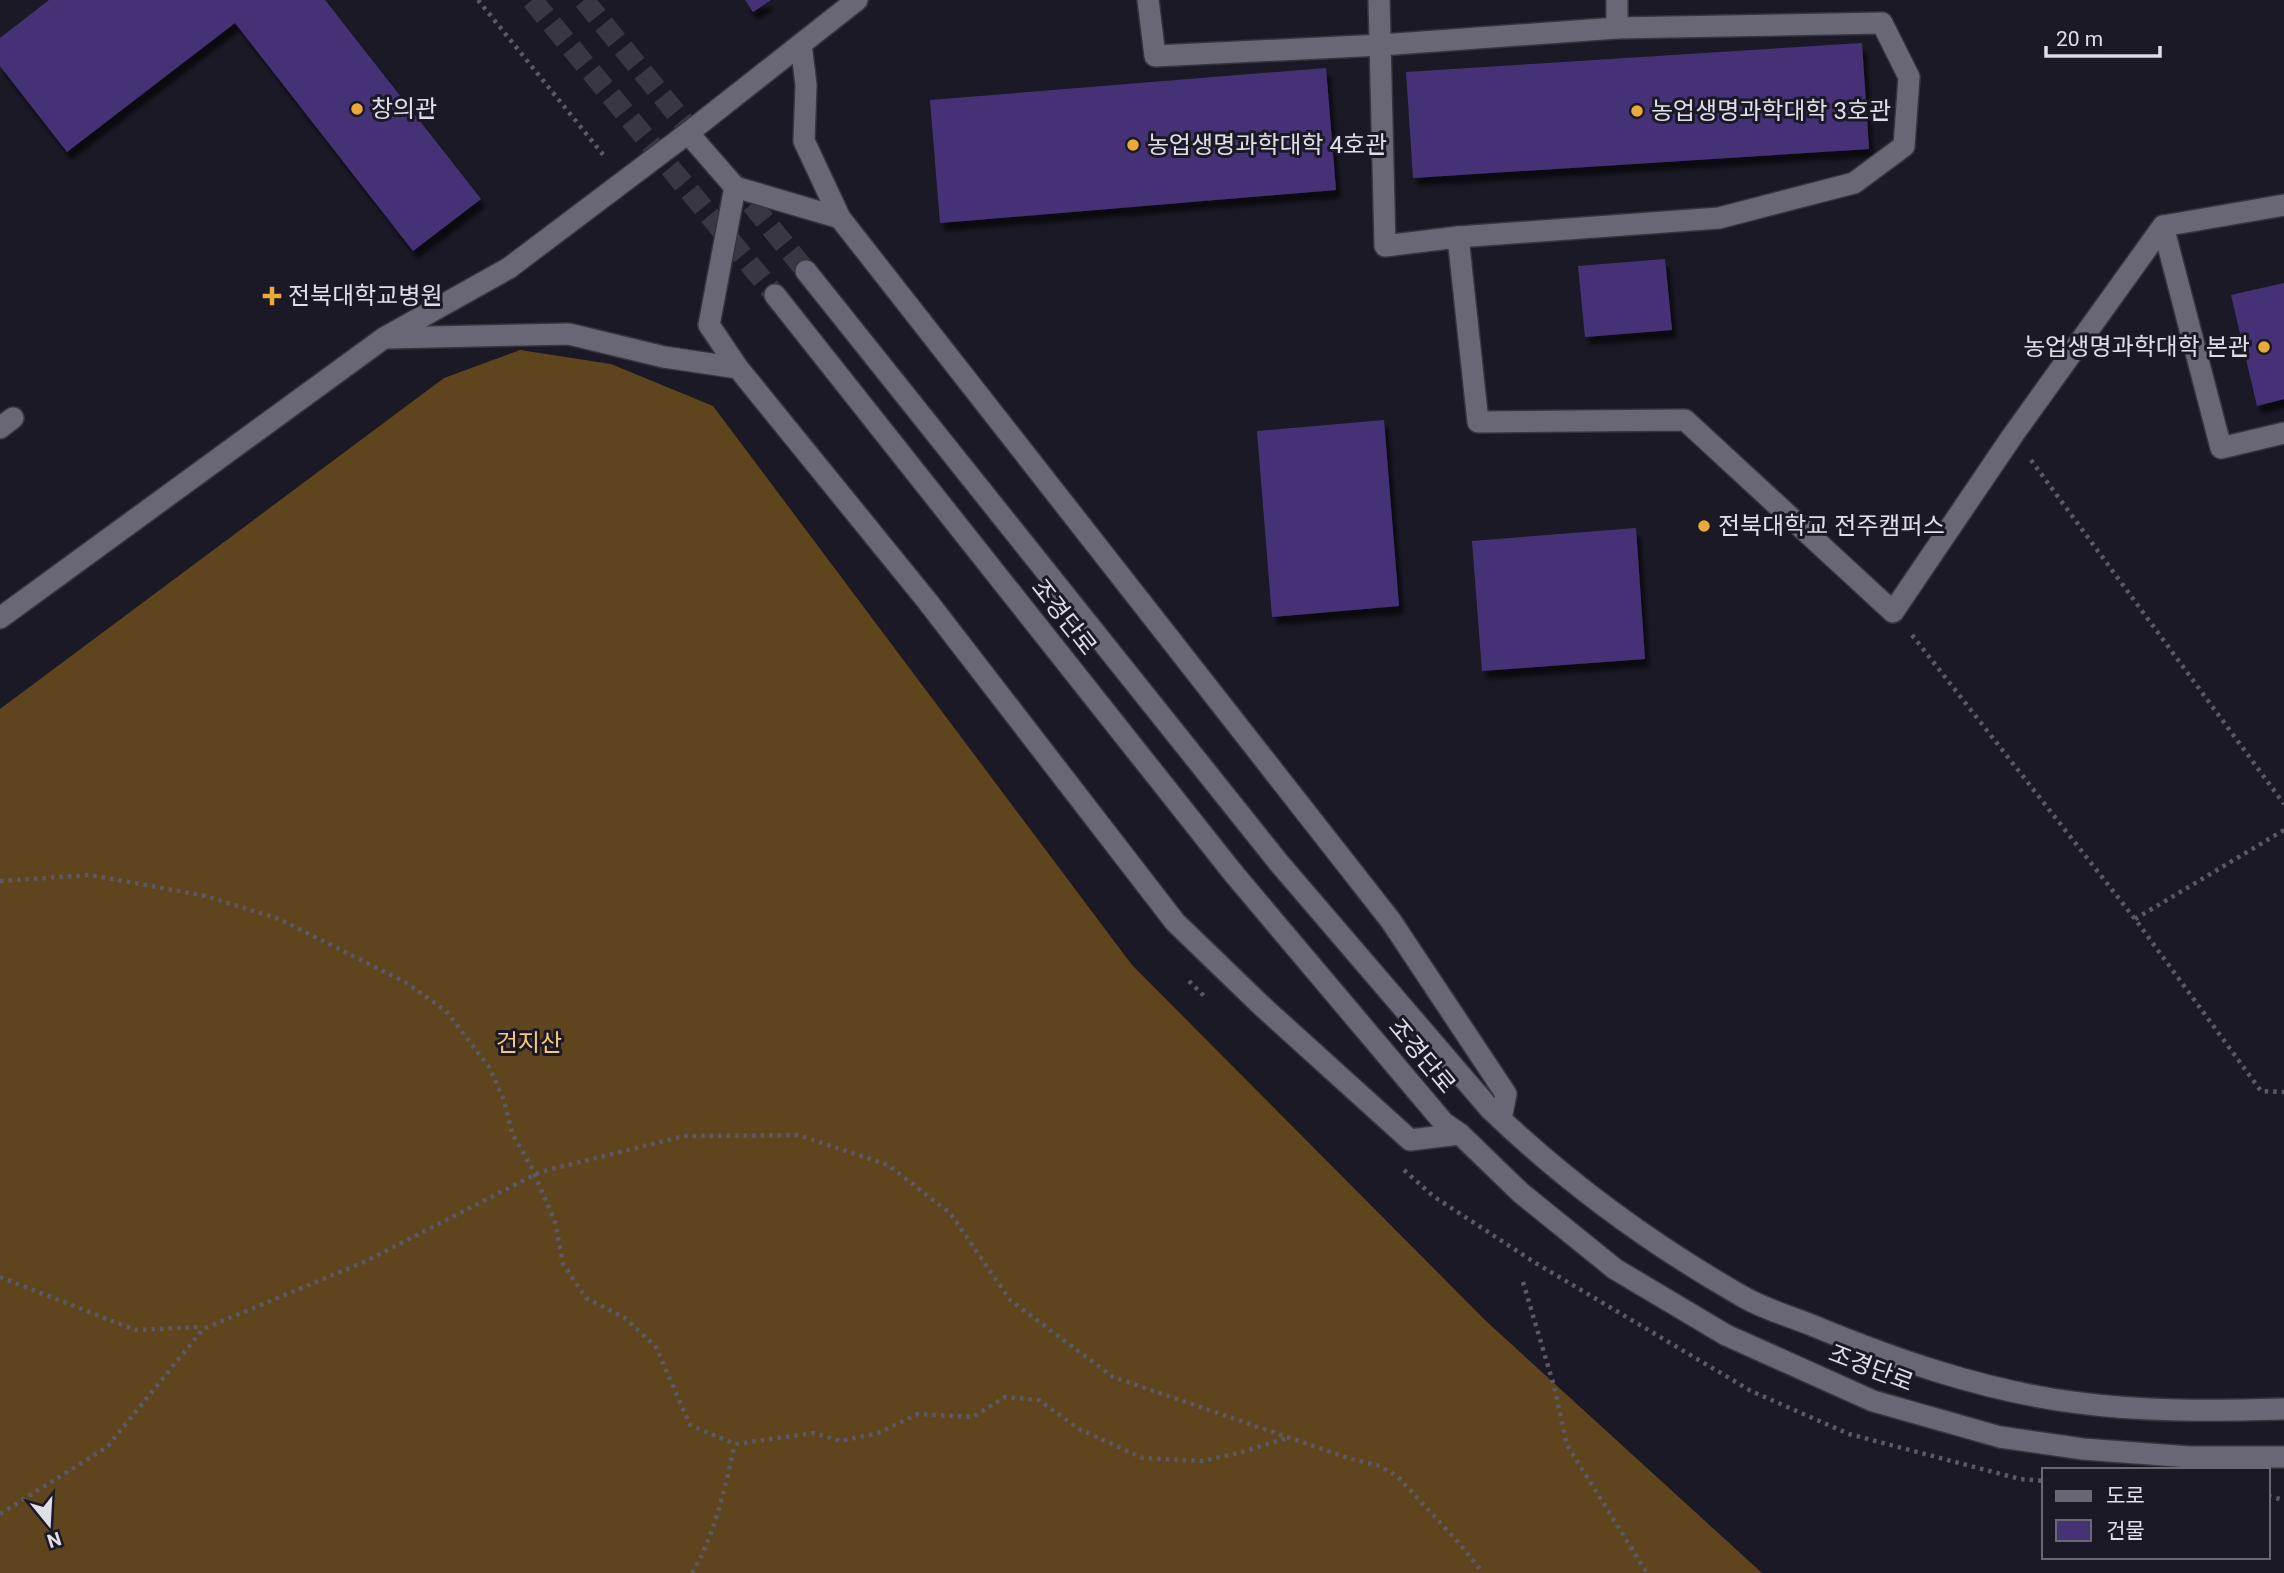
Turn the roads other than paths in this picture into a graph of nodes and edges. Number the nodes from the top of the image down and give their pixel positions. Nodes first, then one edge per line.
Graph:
1 (857, 0) edge
2 (1148, 0) edge
3 (1379, 0) edge
4 (1617, 0) edge
5 (1617, 28) junction
6 (801, 44) junction
7 (1381, 45) junction
8 (688, 133) junction
9 (735, 187) junction
10 (2284, 205) edge
11 (840, 218) junction
12 (2163, 226) junction
13 (1458, 237) junction
14 (806, 271) tunnel mouth
15 (775, 296) tunnel mouth
16 (384, 338) junction
17 (738, 368) junction
18 (2284, 433) edge
19 (4, 607) edge
20 (1501, 1119) junction
21 (1460, 1134) junction
22 (2284, 1409) edge
23 (2284, 1457) edge

1 - 6 street
2 - 7 street
3 - 7 street
4 - 5 street
5 - 7 street
5 - 13 street
6 - 8 street
6 - 11 street
7 - 13 street
8 - 9 street
8 - 16 street
9 - 11 street
9 - 17 street
10 - 12 street
11 - 20 street
12 - 13 street
12 - 18 street
14 - 20 street, 조경단로
15 - 21 street, 조경단로
16 - 17 street
16 - 19 street
17 - 21 street
20 - 22 street, 조경단로
21 - 23 street, 조경단로

